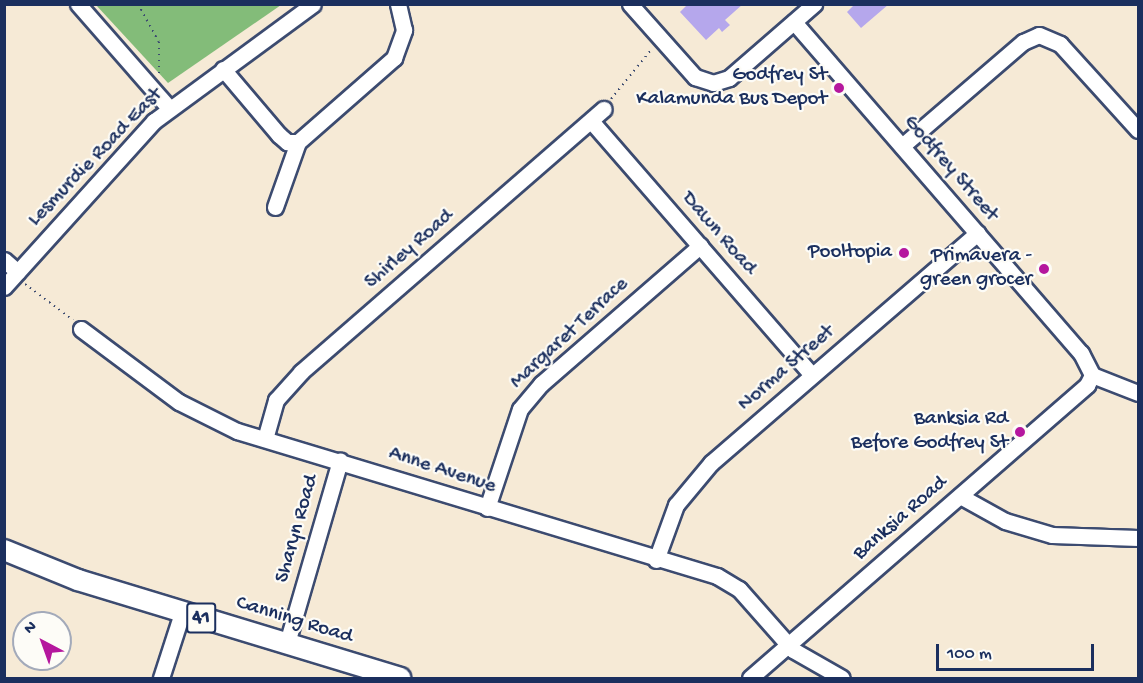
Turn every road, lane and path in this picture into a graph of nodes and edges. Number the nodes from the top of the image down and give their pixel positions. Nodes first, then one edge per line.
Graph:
1 (78, 4) edge
2 (138, 4) edge
3 (313, 4) edge
4 (398, 4) edge
5 (630, 4) edge
6 (814, 4) edge
7 (794, 22) junction
8 (651, 50) dead end
9 (223, 69) junction
10 (159, 95) junction
11 (169, 108) junction
12 (604, 108) joint
13 (592, 122) junction
14 (1138, 130) edge
15 (298, 142) junction
16 (902, 146) junction
17 (275, 207) dead end
18 (977, 233) junction
19 (700, 246) junction
20 (4, 260) edge
21 (18, 272) junction
22 (4, 287) edge
23 (81, 329) joint
24 (812, 375) junction
25 (1092, 375) junction
26 (1138, 393) edge
27 (266, 439) junction
28 (340, 461) junction
29 (960, 496) junction
30 (487, 508) junction
31 (1138, 538) edge
32 (4, 550) edge
33 (656, 560) junction
34 (182, 613) junction
35 (287, 643) junction
36 (788, 645) junction
37 (161, 678) edge
38 (400, 678) edge
39 (750, 678) edge
40 (842, 678) edge

1 - 10 street
2 - 10 path
3 - 9 street, Lesmurdie Road East
4 - 15 street
5 - 7 street
6 - 7 street
7 - 16 street, Godfrey Street
8 - 12 path
9 - 11 street, Lesmurdie Road East
9 - 15 street
10 - 11 street
11 - 21 street, Lesmurdie Road East
12 - 13 street, Shirley Road
13 - 19 street, Dawn Road
13 - 27 street, Shirley Road
14 - 16 street
15 - 17 street
16 - 18 street, Godfrey Street
18 - 24 street, Norma Street
18 - 25 street, Godfrey Street
19 - 24 street, Dawn Road
19 - 30 street, Margaret Terrace
20 - 21 street
21 - 22 street, Lesmurdie Road East
21 - 23 path
23 - 27 street, Anne Avenue
24 - 33 street, Norma Street
25 - 26 street
25 - 29 street, Banksia Road
27 - 28 street, Anne Avenue
28 - 30 street, Anne Avenue
28 - 35 street, Sharyn Road
29 - 31 street
29 - 36 street, Banksia Road
30 - 33 street, Anne Avenue
32 - 34 main road, Canning Road / 41
33 - 36 street, Anne Avenue
34 - 35 main road, Canning Road / 41
34 - 37 street
35 - 38 main road, Canning Road / 41
36 - 39 street, Banksia Road
36 - 40 street, Anne Avenue

